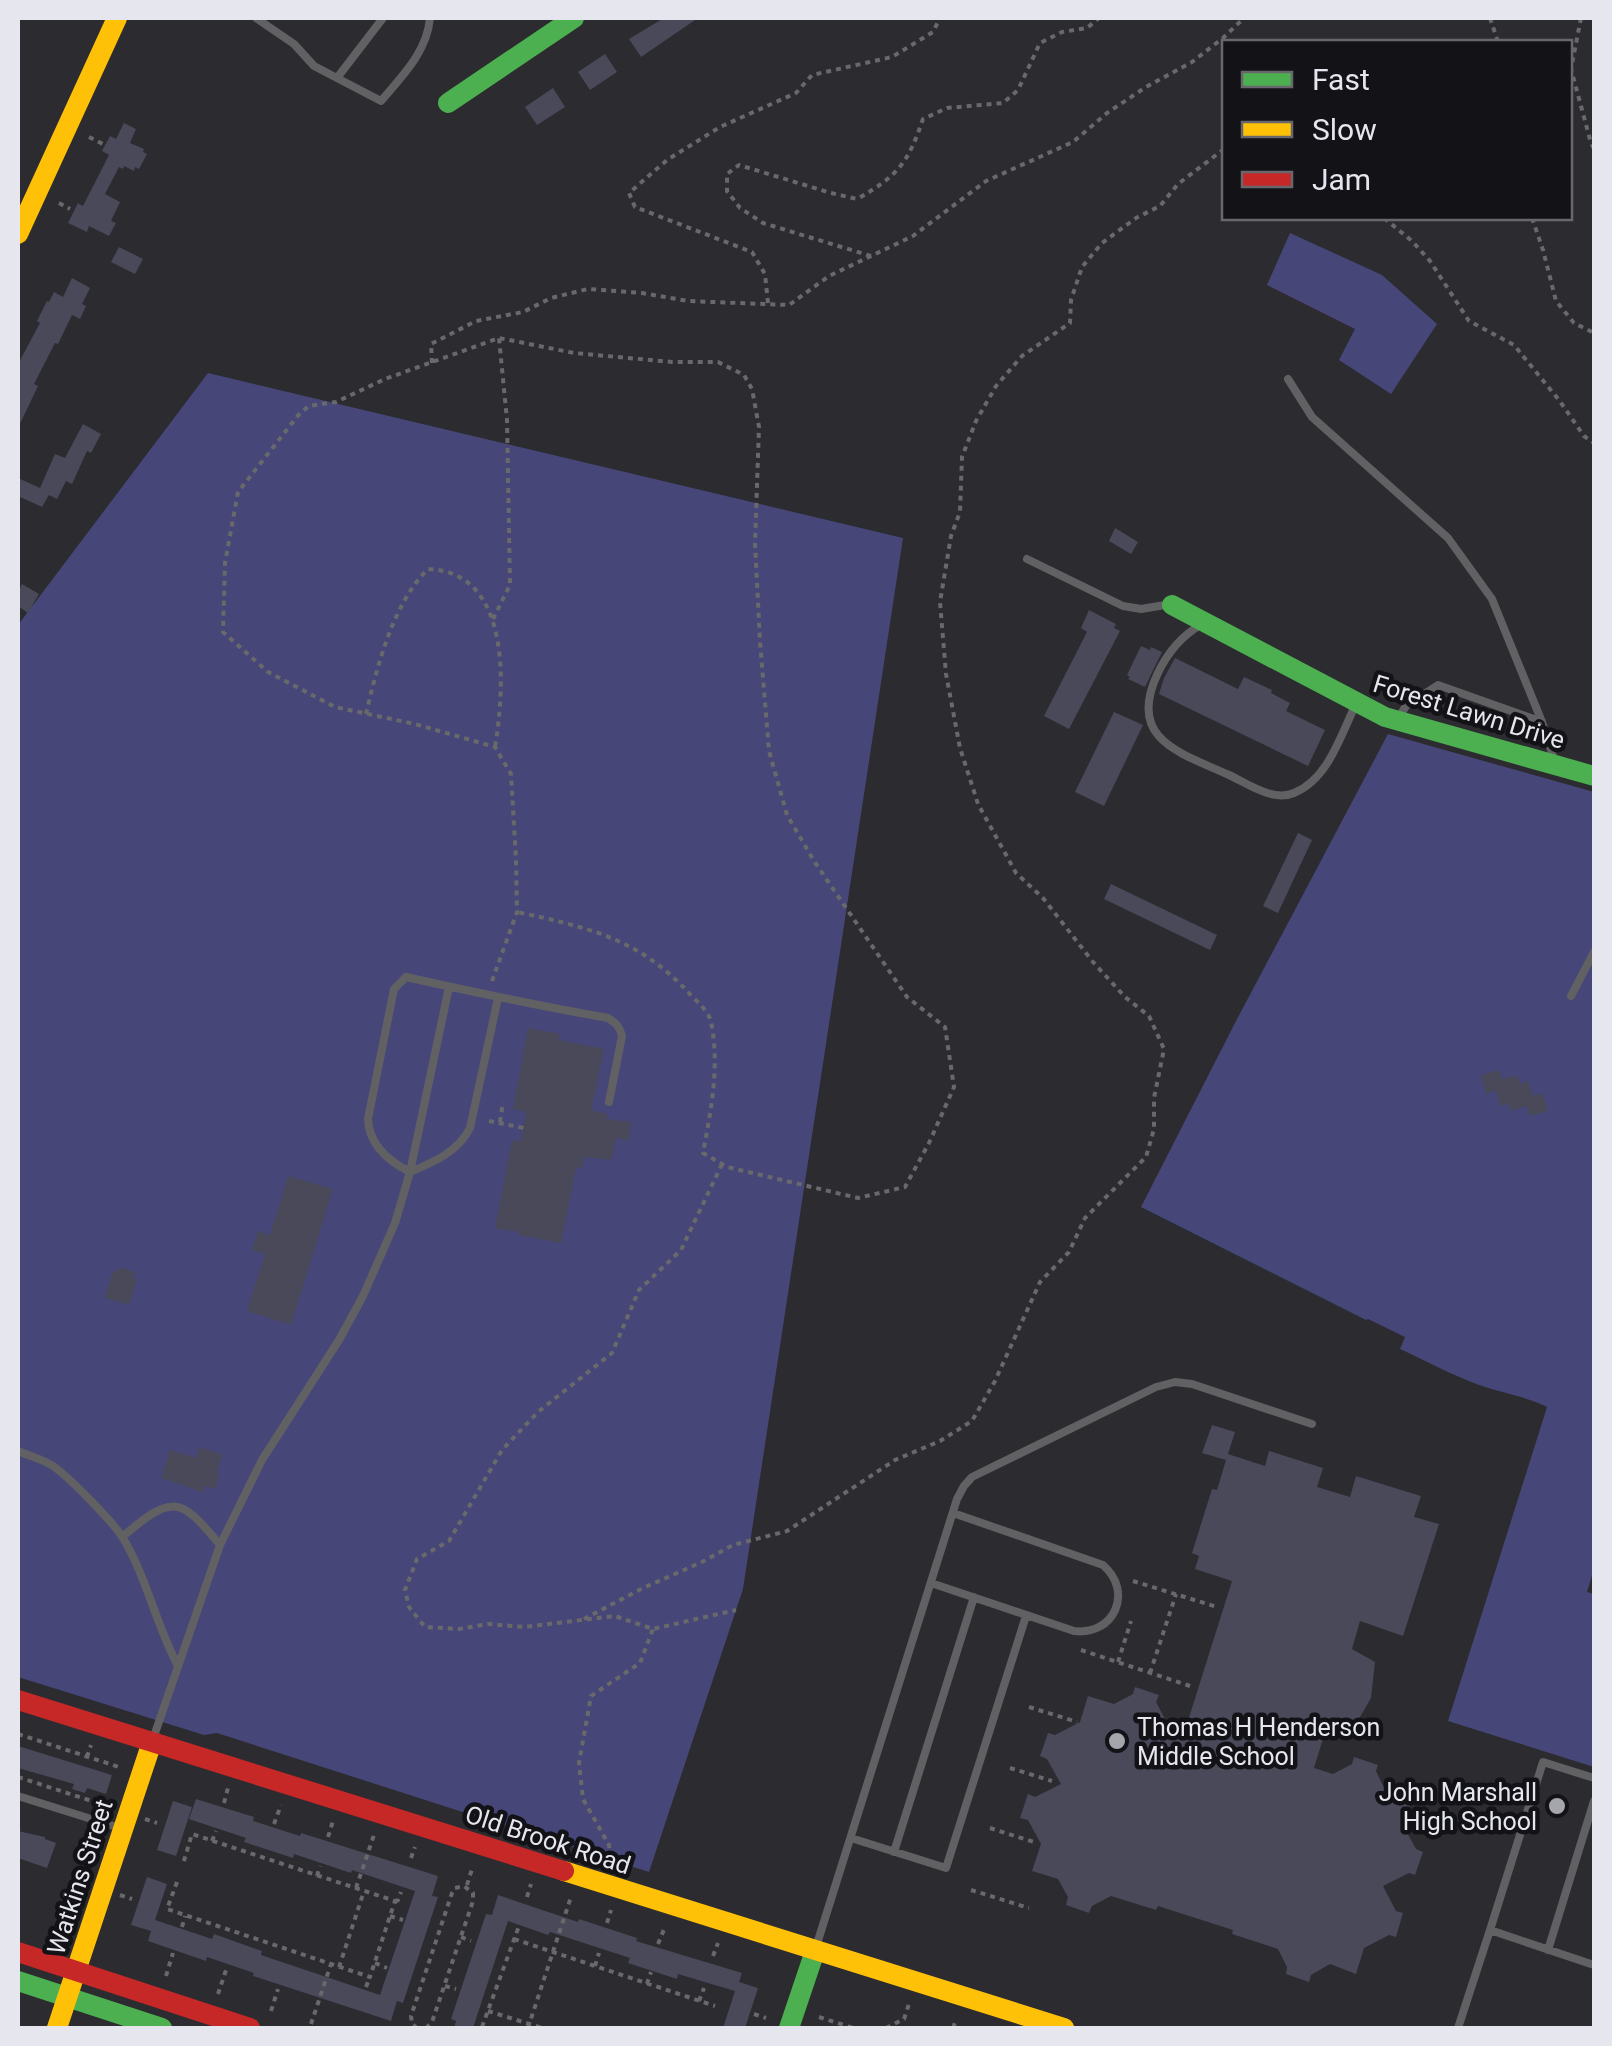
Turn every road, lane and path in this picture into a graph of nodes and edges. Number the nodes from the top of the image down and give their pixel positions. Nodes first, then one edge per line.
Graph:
1 (117, 18) edge
2 (256, 18) edge
3 (383, 18) edge
4 (430, 18) edge
5 (574, 18) edge
6 (940, 18) edge
7 (1099, 18) edge
8 (1244, 18) edge
9 (1581, 18) edge
10 (1572, 64) edge
11 (1572, 73) edge
12 (337, 78) junction
13 (448, 104) dead end
14 (89, 138) dead end
15 (103, 144) dead end
16 (1594, 149) edge
17 (1222, 150) edge
18 (59, 203) dead end
19 (70, 209) dead end
20 (1386, 220) edge
21 (1533, 220) edge
22 (18, 234) edge
23 (871, 256) junction
24 (768, 304) junction
25 (1594, 333) edge
26 (499, 338) junction
27 (432, 364) junction
28 (1288, 379) dead end
29 (1594, 442) edge
30 (1027, 560) dead end
31 (1172, 605) joint
32 (493, 619) junction
33 (1206, 622) junction
34 (1356, 704) junction
35 (366, 714) junction
36 (1397, 721) junction
37 (1542, 722) junction
38 (494, 746) junction
39 (1555, 764) junction
40 (1594, 776) edge
41 (516, 912) junction
42 (1594, 952) edge
43 (449, 986) junction
44 (487, 995) junction
45 (1571, 996) dead end
46 (498, 998) junction
47 (503, 1102) dead end
48 (609, 1102) dead end
49 (490, 1121) dead end
50 (500, 1124) junction
51 (524, 1128) dead end
52 (722, 1164) junction
53 (410, 1172) junction
54 (1312, 1424) dead end
55 (18, 1451) edge
56 (953, 1513) junction
57 (122, 1537) junction
58 (220, 1545) junction
59 (1133, 1581) dead end
60 (930, 1584) junction
61 (1176, 1594) junction
62 (974, 1598) junction
63 (1217, 1606) dead end
64 (736, 1610) dead end
65 (1026, 1616) junction
66 (584, 1619) junction
67 (1130, 1621) dead end
68 (653, 1629) junction
69 (1081, 1650) dead end
70 (1118, 1662) junction
71 (178, 1666) junction
72 (1150, 1672) junction
73 (1190, 1686) dead end
74 (18, 1700) edge
75 (1029, 1707) dead end
76 (1078, 1722) dead end
77 (18, 1734) edge
78 (152, 1742) junction
79 (91, 1744) dead end
80 (87, 1756) junction
81 (120, 1768) dead end
82 (1010, 1768) dead end
83 (18, 1777) edge
84 (1594, 1778) edge
85 (1052, 1781) dead end
86 (228, 1788) dead end
87 (18, 1796) edge
88 (1594, 1801) edge
89 (224, 1803) dead end
90 (281, 1805) dead end
91 (110, 1807) dead end
92 (144, 1819) dead end
93 (333, 1822) dead end
94 (157, 1823) dead end
95 (274, 1824) dead end
96 (990, 1828) dead end
97 (122, 1829) junction
98 (216, 1830) dead end
99 (185, 1831) dead end
100 (192, 1834) junction
101 (374, 1834) dead end
102 (328, 1837) dead end
103 (851, 1838) junction
104 (212, 1841) junction
105 (1037, 1844) dead end
106 (415, 1848) dead end
107 (894, 1852) junction
108 (411, 1858) dead end
109 (183, 1864) dead end
110 (320, 1866) dead end
111 (473, 1866) dead end
112 (317, 1876) junction
113 (176, 1882) dead end
114 (531, 1884) dead end
115 (466, 1887) junction
116 (614, 1887) junction
117 (356, 1888) junction
118 (971, 1890) dead end
119 (364, 1891) junction
120 (401, 1892) dead end
121 (120, 1895) dead end
122 (527, 1897) dead end
123 (572, 1897) dead end
124 (132, 1899) dead end
125 (395, 1902) junction
126 (1029, 1908) dead end
127 (612, 1910) dead end
128 (185, 1916) junction
129 (390, 1916) junction
130 (403, 1920) dead end
131 (607, 1923) dead end
132 (518, 1926) dead end
133 (182, 1927) dead end
134 (665, 1927) dead end
135 (428, 1928) dead end
136 (1490, 1930) junction
137 (440, 1931) junction
138 (461, 1938) junction
139 (514, 1939) junction
140 (471, 1941) dead end
141 (718, 1943) dead end
142 (658, 1944) dead end
143 (502, 1950) dead end
144 (1548, 1950) junction
145 (815, 1951) junction
146 (18, 1952) edge
147 (510, 1952) junction
148 (553, 1952) junction
149 (174, 1953) dead end
150 (599, 1954) dead end
151 (713, 1956) dead end
152 (374, 1963) junction
153 (331, 1964) junction
154 (1594, 1965) edge
155 (595, 1966) junction
156 (339, 1967) junction
157 (227, 1968) dead end
158 (387, 1968) dead end
159 (76, 1971) junction
160 (651, 1972) dead end
161 (413, 1974) dead end
162 (166, 1976) dead end
163 (370, 1978) junction
164 (424, 1978) junction
165 (18, 1980) edge
166 (648, 1984) junction
167 (444, 1986) junction
168 (366, 1987) dead end
169 (704, 1988) dead end
170 (278, 1989) dead end
171 (456, 1989) dead end
172 (218, 1994) dead end
173 (67, 1997) junction
174 (484, 1997) dead end
175 (491, 1999) junction
176 (700, 2001) junction
177 (909, 2004) dead end
178 (715, 2006) dead end
179 (488, 2010) junction
180 (271, 2011) dead end
181 (754, 2014) dead end
182 (819, 2017) dead end
183 (766, 2018) dead end
184 (956, 2020) dead end
185 (311, 2024) dead end
186 (529, 2026) edge
187 (482, 2027) edge
188 (57, 2028) edge
189 (162, 2028) edge
190 (250, 2028) edge
191 (417, 2028) edge
192 (426, 2028) edge
193 (542, 2028) edge
194 (789, 2028) edge
195 (853, 2028) edge
196 (886, 2028) edge
197 (953, 2028) edge
198 (1064, 2028) edge
199 (1458, 2028) edge

1 - 22 street
2 - 12 lane
3 - 12 lane
4 - 12 lane
5 - 13 street
6 - 24 path
7 - 23 path
8 - 23 path
9 - 10 path
11 - 16 path
14 - 15 path
17 - 66 path
18 - 19 path
20 - 29 path
21 - 25 path
23 - 24 path
24 - 27 path
26 - 27 path
26 - 32 path
26 - 52 path
27 - 35 path
28 - 37 lane
30 - 31 lane
31 - 33 street, Forest Lawn Drive
32 - 35 path
32 - 38 path
33 - 34 street, Forest Lawn Drive
33 - 34 lane
34 - 36 street, Forest Lawn Drive
35 - 38 path
36 - 37 lane
36 - 39 street, Forest Lawn Drive
37 - 39 lane
38 - 41 path
39 - 40 street, Forest Lawn Drive
41 - 44 path
41 - 52 path
42 - 45 lane
43 - 44 lane
43 - 53 lane
43 - 53 lane
44 - 46 lane
46 - 48 lane
46 - 53 lane
47 - 50 path
49 - 50 path
50 - 51 path
52 - 66 path
53 - 58 lane
54 - 56 lane
55 - 57 lane
56 - 60 lane
56 - 65 lane
57 - 58 lane
57 - 71 lane
58 - 71 lane
59 - 61 path
60 - 62 lane
60 - 103 lane
61 - 63 path
61 - 72 path
62 - 65 lane
62 - 107 lane
64 - 68 path
65 - 107 lane
66 - 68 path
67 - 70 path
68 - 116 path
69 - 70 path
70 - 72 path
71 - 78 lane
72 - 73 path
74 - 78 street, Old Brook Road
75 - 76 path
77 - 80 path
78 - 97 street, Watkins Street
78 - 116 street, Old Brook Road
79 - 80 path
80 - 81 path
82 - 85 path
83 - 91 path
84 - 136 lane
86 - 89 path
87 - 97 lane
88 - 144 lane
90 - 95 path
92 - 94 path
93 - 102 path
96 - 105 path
97 - 159 street, Watkins Street
98 - 104 path
99 - 100 path
100 - 104 path
100 - 109 path
101 - 117 path
103 - 107 lane
103 - 145 lane
104 - 112 path
106 - 108 path
110 - 112 path
111 - 115 path
112 - 117 path
113 - 128 path
114 - 122 path
115 - 137 path
115 - 138 path
116 - 145 street, Old Brook Road
117 - 119 path
118 - 126 path
119 - 125 path
119 - 156 path
120 - 125 path
121 - 124 path
123 - 148 path
125 - 129 path
127 - 131 path
128 - 133 path
128 - 153 path
129 - 130 path
129 - 152 path
132 - 139 path
134 - 142 path
135 - 137 path
136 - 144 lane
136 - 199 lane
137 - 164 path
138 - 140 path
138 - 167 path
139 - 147 path
139 - 148 path
141 - 151 path
143 - 147 path
144 - 154 lane
145 - 194 street
145 - 198 street, Old Brook Road
146 - 159 street
147 - 175 path
148 - 155 path
148 - 186 path
149 - 162 path
150 - 155 path
152 - 158 path
152 - 163 path
153 - 156 path
153 - 185 path
155 - 166 path
156 - 163 path
157 - 172 path
159 - 173 street, Watkins Street
159 - 190 street
160 - 166 path
161 - 164 path
163 - 168 path
164 - 191 path
165 - 173 street
166 - 176 path
167 - 171 path
167 - 192 path
169 - 176 path
170 - 180 path
173 - 188 street, Watkins Street
173 - 189 street
174 - 175 path
175 - 179 path
176 - 178 path
177 - 196 path
179 - 186 path
179 - 187 path
181 - 183 path
182 - 195 path
184 - 197 path
186 - 193 path

